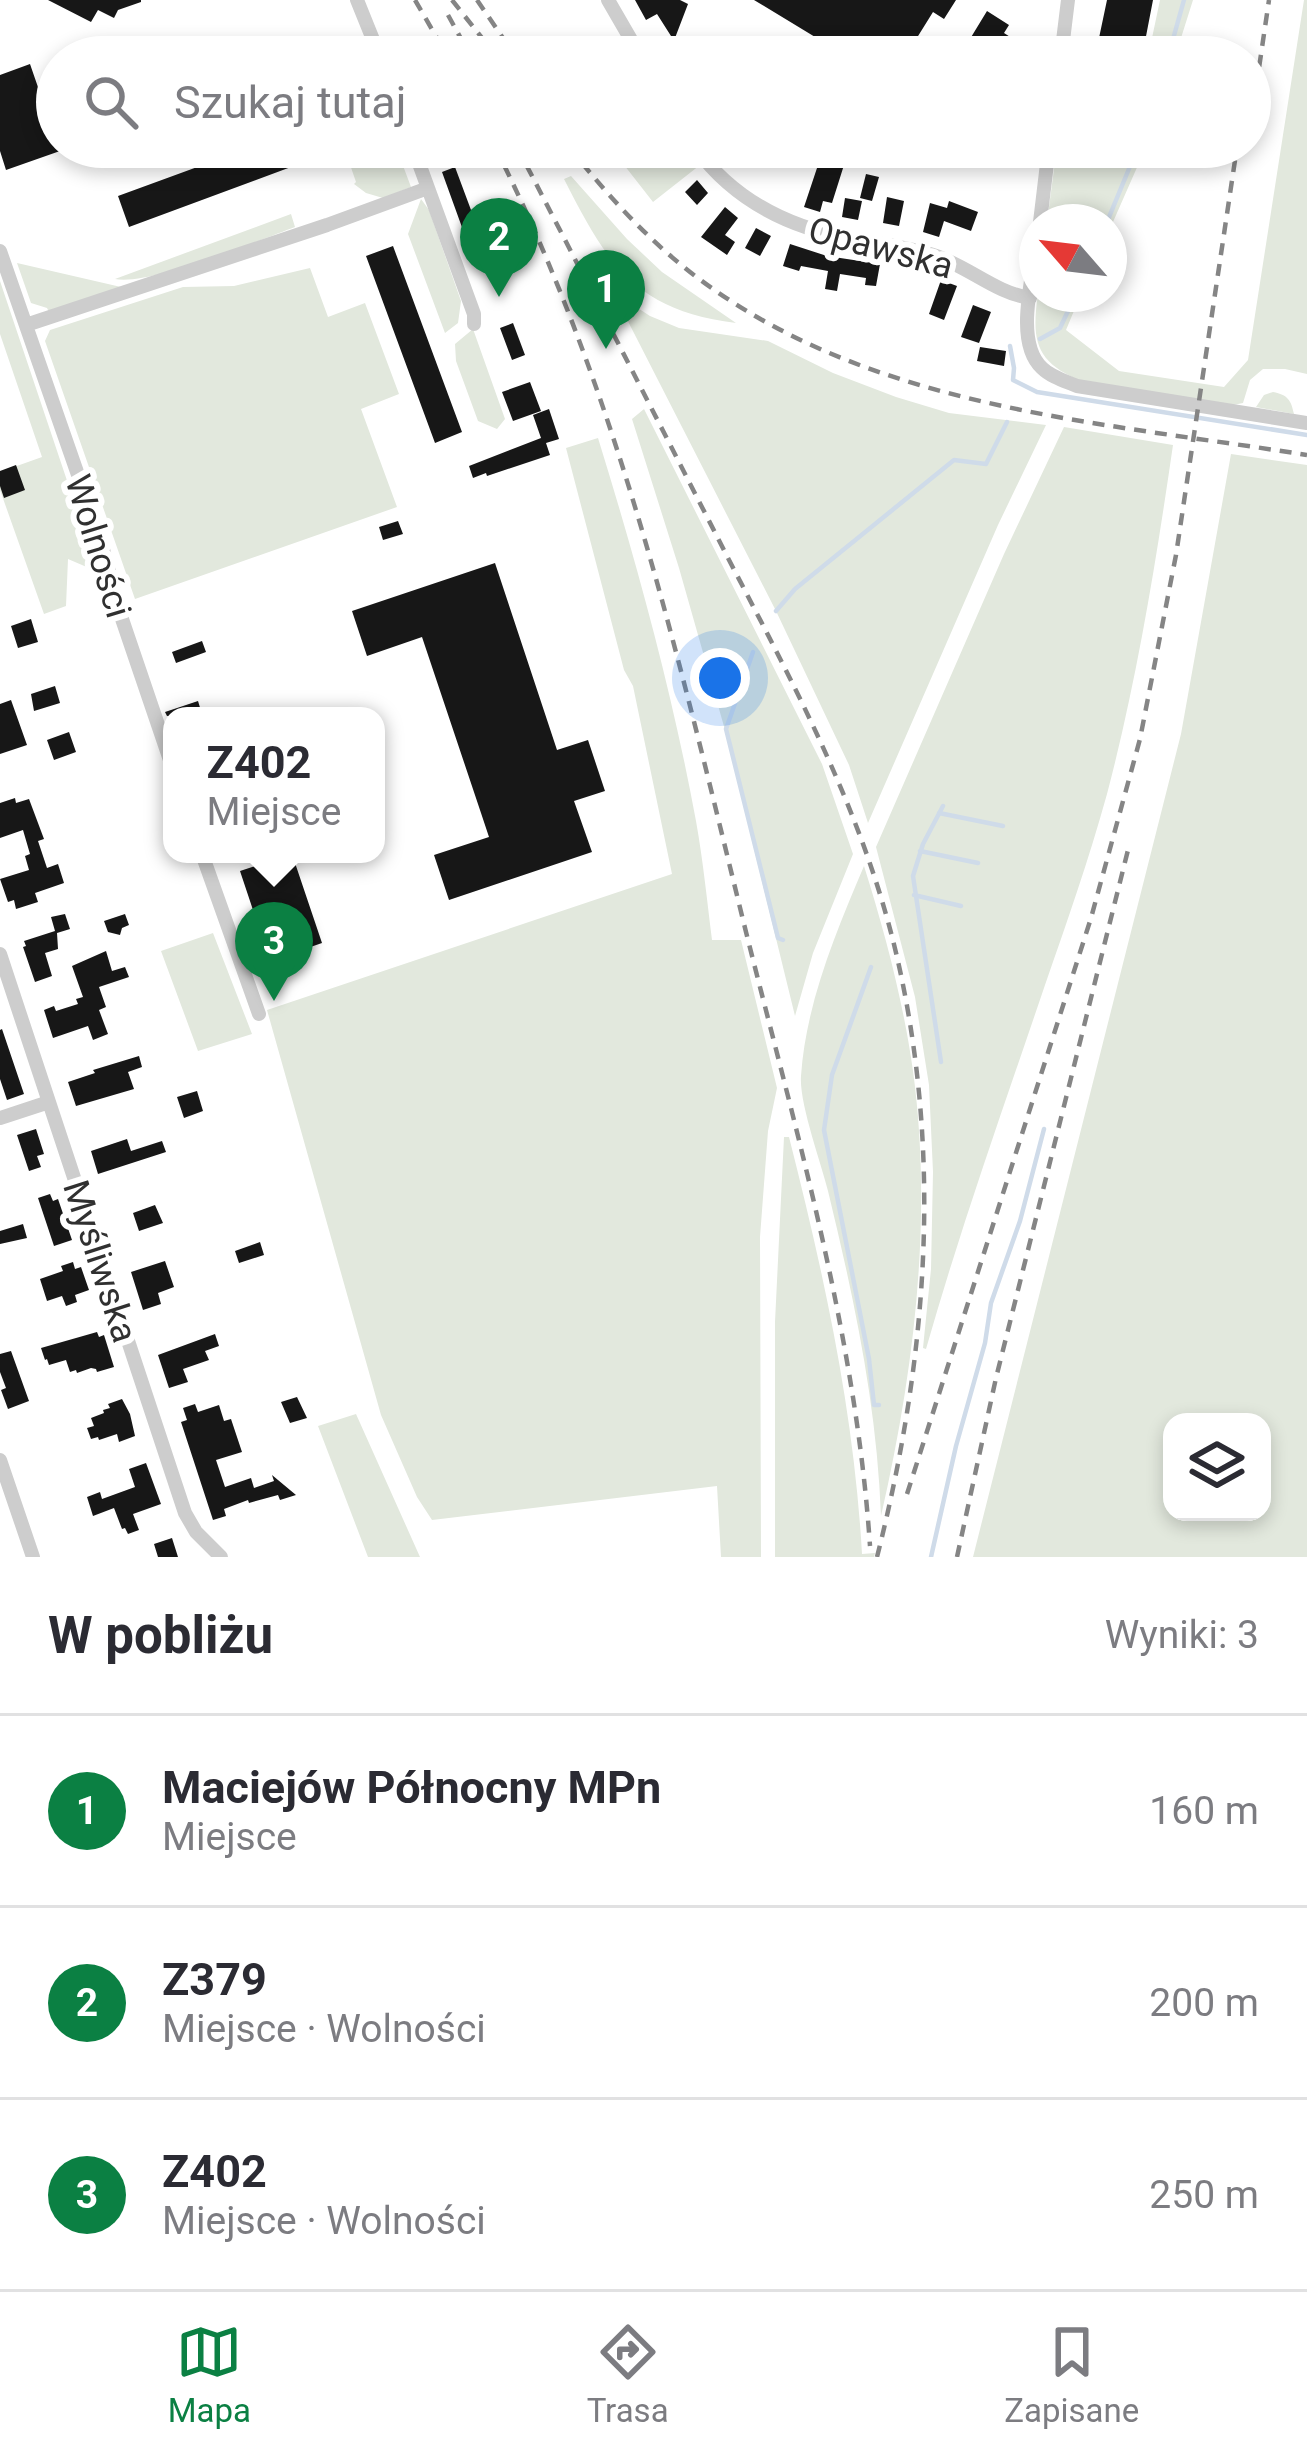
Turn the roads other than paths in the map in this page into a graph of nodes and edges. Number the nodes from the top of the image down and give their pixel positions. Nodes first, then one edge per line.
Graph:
1 (357, 0) edge
2 (608, 0) edge
3 (1068, 0) edge
4 (372, 36) edge
5 (629, 36) edge
6 (1064, 36) edge
7 (421, 168) edge
8 (713, 168) edge
9 (1046, 168) edge
10 (428, 188) junction
11 (1042, 204) edge
12 (0, 250) edge
13 (1019, 295) edge
14 (1029, 312) edge
15 (474, 324) dead end
16 (26, 325) junction
17 (1307, 423) edge
18 (163, 740) edge
19 (205, 863) edge
20 (0, 954) edge
21 (259, 1014) dead end
22 (49, 1102) junction
23 (0, 1118) edge
24 (0, 1460) edge
25 (33, 1557) edge
26 (220, 1557) edge

1 - 4 street
2 - 5 street
3 - 6 street
7 - 10 street
8 - 13 street, Opawska
9 - 11 street
10 - 15 street
10 - 16 street
12 - 16 street, Wolności
14 - 17 street
16 - 18 street, Wolności
19 - 21 street
20 - 22 street, Myśliwska
22 - 23 street
22 - 26 street, Myśliwska
24 - 25 street

